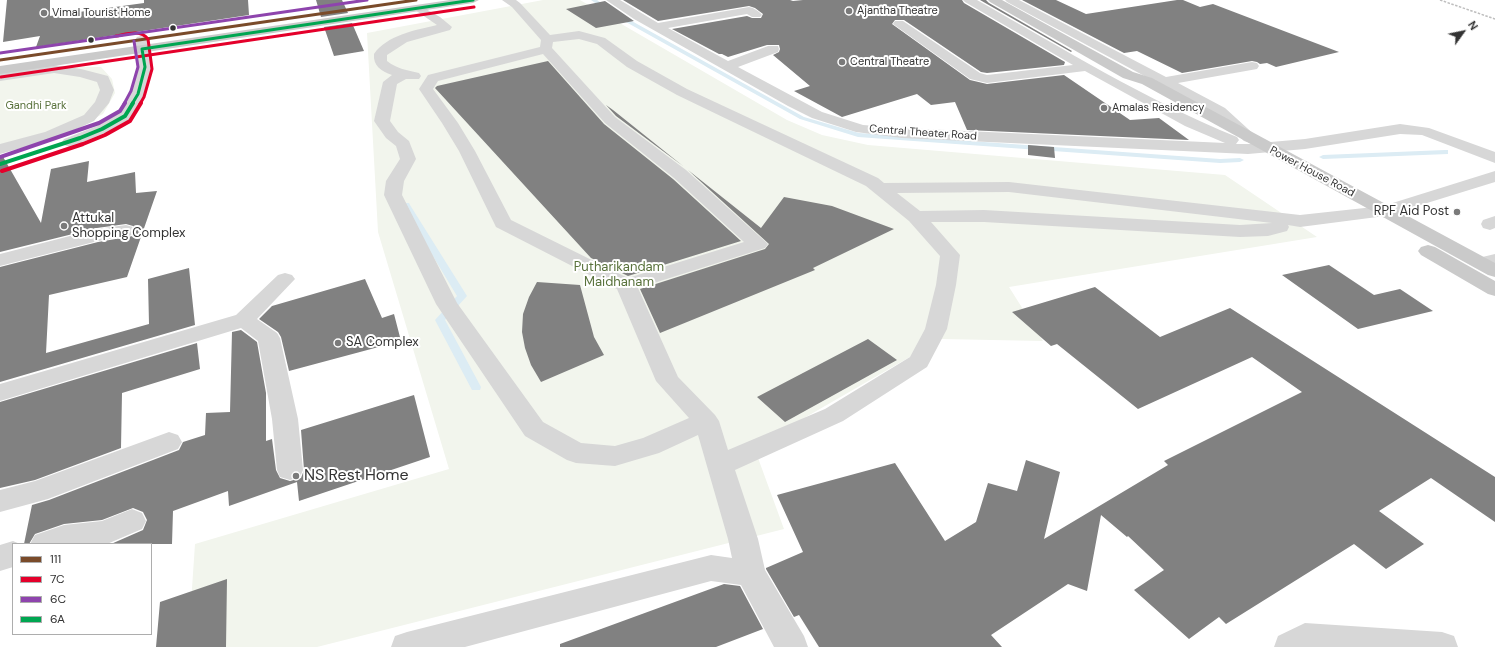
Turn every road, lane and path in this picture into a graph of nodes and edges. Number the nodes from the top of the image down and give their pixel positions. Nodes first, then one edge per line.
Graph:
1 (473, 0) edge
2 (508, 0) edge
3 (612, 0) edge
4 (969, 0) edge
5 (1002, 1) edge
6 (411, 2) edge
7 (756, 15) dead end
8 (899, 24) dead end
9 (656, 27) junction
10 (141, 44) junction
11 (546, 44) junction
12 (773, 49) dead end
13 (0, 60) edge
14 (728, 66) junction
15 (1252, 66) dead end
16 (1087, 67) junction
17 (0, 70) edge
18 (403, 75) junction
19 (1128, 75) junction
20 (0, 77) edge
21 (434, 78) junction
22 (1164, 81) junction
23 (125, 116) junction
24 (89, 118) junction
25 (1231, 140) junction
26 (1255, 145) junction
27 (0, 149) edge
28 (1495, 158) edge
29 (0, 164) edge
30 (1495, 176) edge
31 (880, 188) junction
32 (1385, 211) junction
33 (1363, 214) junction
34 (916, 217) junction
35 (1300, 221) junction
36 (126, 231) dead end
37 (0, 260) edge
38 (1490, 265) edge
39 (285, 279) dead end
40 (626, 285) junction
41 (1495, 290) edge
42 (244, 320) junction
43 (0, 393) edge
44 (706, 421) junction
45 (169, 442) dead end
46 (720, 465) junction
47 (290, 470) dead end
48 (0, 501) edge
49 (132, 521) dead end
50 (48, 543) edge
51 (12, 554) edge
52 (0, 558) edge
53 (750, 573) junction
54 (408, 647) edge
55 (792, 647) edge
56 (1290, 647) edge
57 (1442, 647) edge

1 - 6 main road
2 - 11 street
3 - 9 street, Central Theater Road
4 - 16 street
5 - 19 main road
5 - 22 street
6 - 10 main road
6 - 18 street
7 - 9 street
8 - 16 street
9 - 14 street, Central Theater Road
10 - 13 main road
10 - 17 main road
10 - 23 street
11 - 21 street
11 - 31 street
11 - 40 street
12 - 14 street
14 - 26 street, Central Theater Road
15 - 22 street
16 - 25 street
18 - 21 street
18 - 44 street
19 - 25 main road
19 - 26 main road, Power House Road
20 - 24 street
21 - 40 street
22 - 26 street
23 - 24 street
23 - 29 street
24 - 27 street
25 - 26 main road
26 - 28 street, Central Theater Road
26 - 32 main road, Power House Road
26 - 33 main road
30 - 32 street
31 - 34 street
31 - 35 street
32 - 33 street
32 - 38 main road, Power House Road
33 - 35 street
33 - 41 main road
34 - 35 street
34 - 46 street
36 - 37 street
39 - 42 street
40 - 44 street
42 - 43 street
42 - 47 street
44 - 46 street
45 - 48 street
46 - 53 street
49 - 50 street
51 - 52 street
53 - 54 street
53 - 55 street
56 - 57 street

